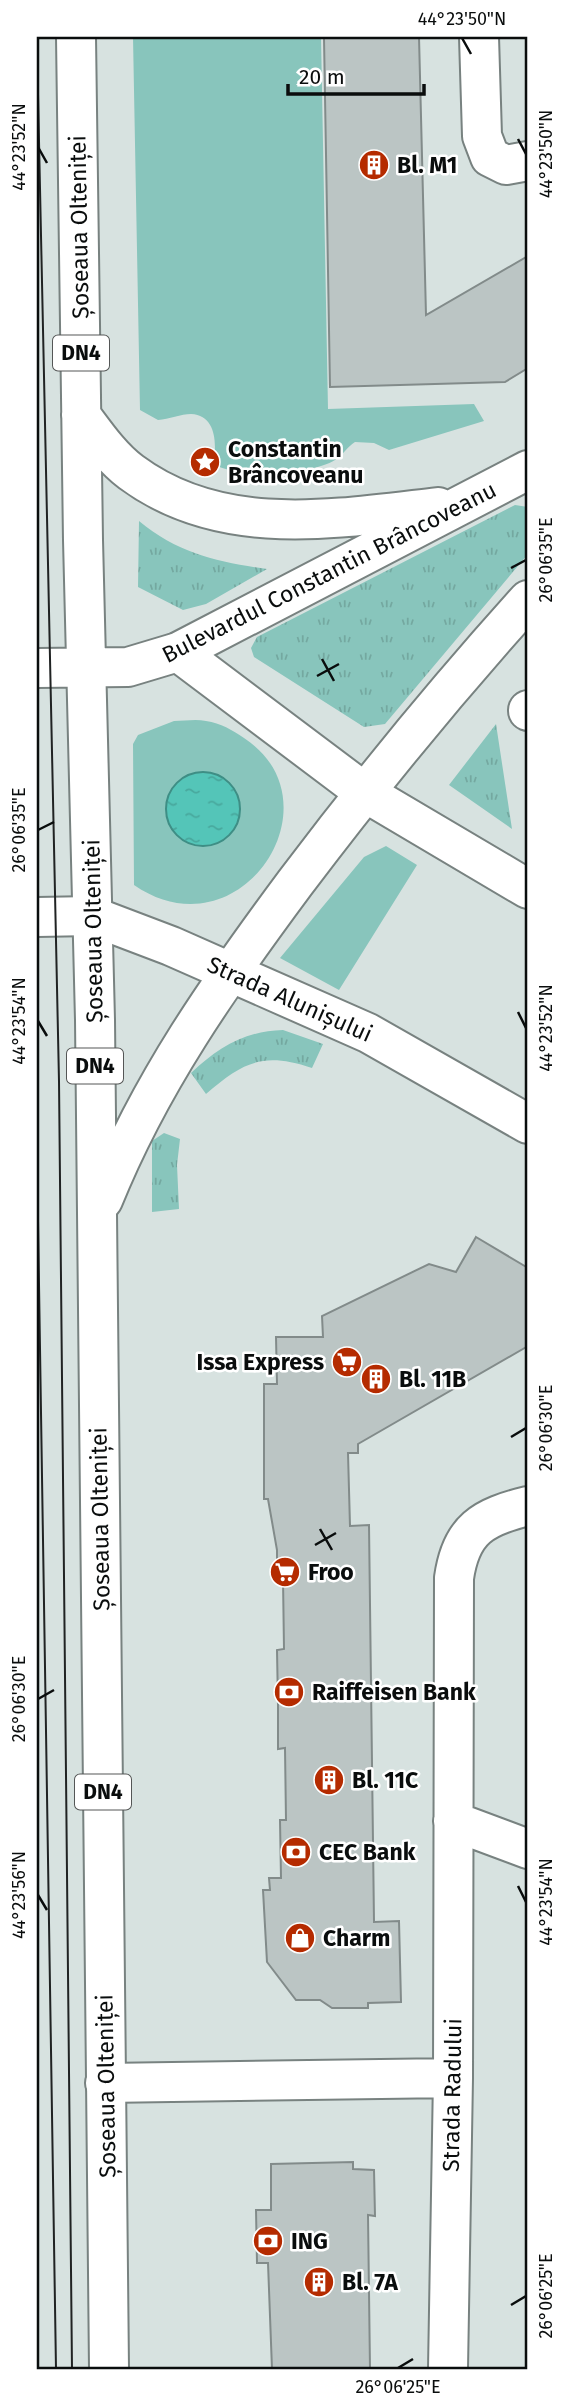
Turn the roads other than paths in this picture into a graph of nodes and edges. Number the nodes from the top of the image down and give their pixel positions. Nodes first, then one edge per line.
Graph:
1 (76, 37) edge
2 (479, 37) edge
3 (528, 161) edge
4 (81, 415) junction
5 (528, 470) edge
6 (464, 503) junction
7 (528, 600) edge
8 (178, 652) junction
9 (37, 668) edge
10 (86, 669) junction
11 (363, 792) junction
12 (528, 889) edge
13 (92, 916) junction
14 (37, 917) edge
15 (229, 971) junction
16 (528, 1124) edge
17 (97, 1215) junction
18 (528, 1506) edge
19 (453, 1821) junction
20 (528, 1849) edge
21 (453, 2078) junction
22 (105, 2083) junction
23 (110, 2369) edge
24 (448, 2369) edge

1 - 4 main road, Șoseaua Olteniței / DN4
2 - 3 main road
4 - 6 main road
4 - 10 main road, Șoseaua Olteniței / DN4
5 - 6 main road, Bulevardul Constantin Brâncoveanu
6 - 8 main road, Bulevardul Constantin Brâncoveanu
7 - 11 main road
8 - 10 main road, Bulevardul Constantin Brâncoveanu
8 - 11 main road
9 - 10 main road
10 - 13 main road, Șoseaua Olteniței / DN4
11 - 12 main road
11 - 15 main road
13 - 14 main road, Strada Alunișului
13 - 15 main road, Strada Alunișului
13 - 17 main road, Șoseaua Olteniței / DN4
15 - 16 main road, Strada Alunișului
15 - 17 main road
17 - 22 main road, Șoseaua Olteniței / DN4
18 - 19 main road, Strada Radului
19 - 20 main road
19 - 21 main road, Strada Radului
21 - 22 main road
21 - 24 main road, Strada Radului
22 - 23 main road, Șoseaua Olteniței / DN4

